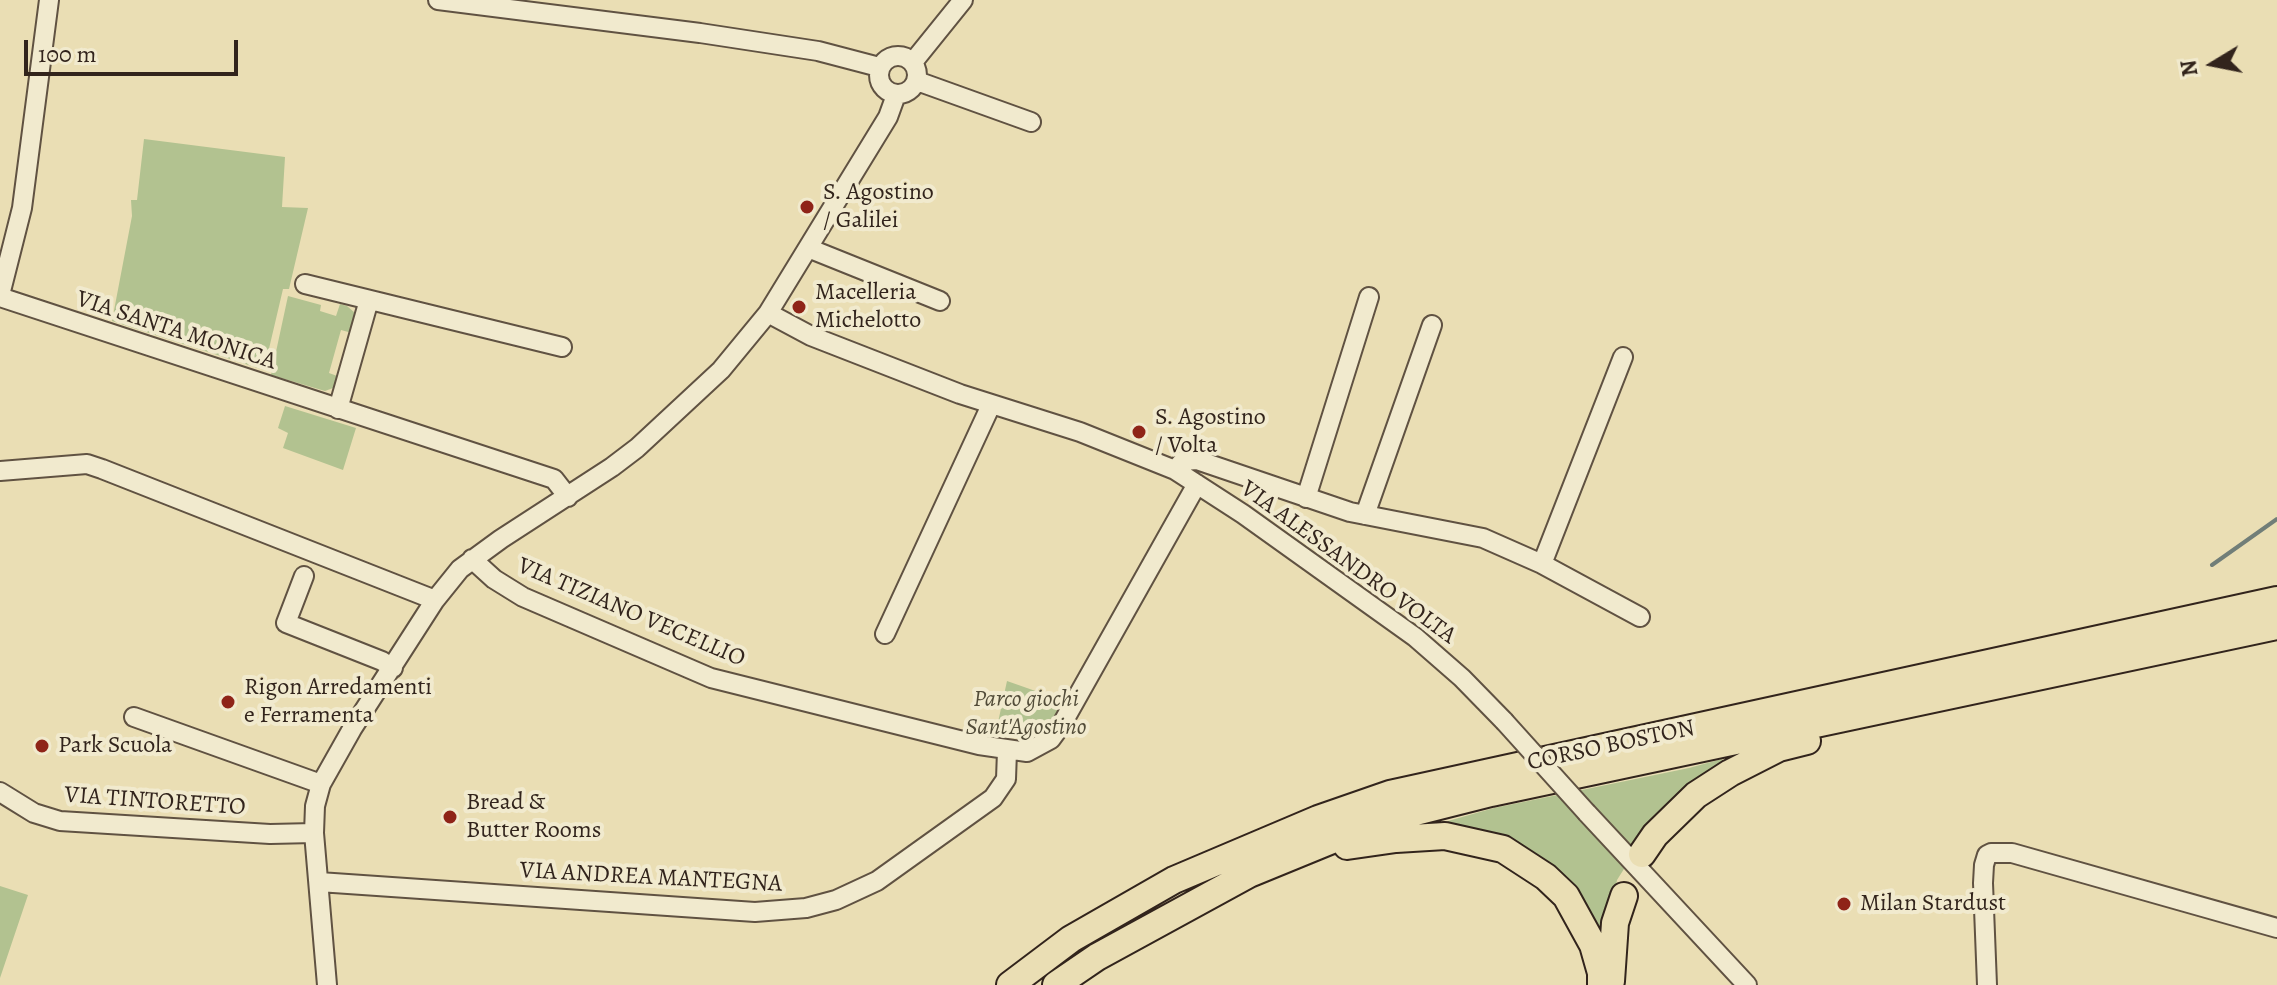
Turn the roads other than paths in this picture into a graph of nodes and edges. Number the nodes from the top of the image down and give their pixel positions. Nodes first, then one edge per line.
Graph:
1 (49, 0) edge
2 (438, 0) edge
3 (963, 0) edge
4 (879, 67) junction
5 (915, 72) junction
6 (896, 95) junction
7 (1031, 122) dead end
8 (808, 248) junction
9 (305, 284) dead end
10 (0, 296) edge
11 (1369, 297) dead end
12 (369, 300) junction
13 (940, 301) dead end
14 (768, 313) junction
15 (1432, 325) dead end
16 (562, 347) dead end
17 (1623, 357) dead end
18 (991, 405) junction
19 (338, 409) junction
20 (1175, 470) junction
21 (0, 471) edge
22 (1197, 484) junction
23 (568, 497) junction
24 (1306, 498) junction
25 (1365, 515) junction
26 (472, 559) junction
27 (1542, 564) junction
28 (304, 576) dead end
29 (2277, 598) edge
30 (435, 600) junction
31 (1640, 617) dead end
32 (2277, 626) edge
33 (885, 634) dead end
34 (393, 668) junction
35 (1950, 694) junction
36 (134, 717) dead end
37 (1007, 751) junction
38 (321, 784) junction
39 (0, 792) edge
40 (314, 833) junction
41 (1296, 853) junction
42 (1642, 854) dead end
43 (319, 882) junction
44 (1624, 896) dead end
45 (2277, 928) edge
46 (1071, 939) junction
47 (327, 985) edge
48 (995, 985) edge
49 (1010, 985) edge
50 (1056, 985) edge
51 (1601, 985) edge
52 (1611, 985) edge
53 (1747, 985) edge
54 (1987, 985) edge

1 - 10 street
2 - 4 street
3 - 5 street
4 - 5 street
4 - 6 street
5 - 6 street
5 - 7 street
6 - 8 street
8 - 13 street
8 - 14 street
9 - 12 street
10 - 19 street, VIA SANTA MONICA
11 - 24 street, VIA ALESSANDRO VOLTA
12 - 16 street
12 - 19 street
14 - 18 street, VIA ALESSANDRO VOLTA
14 - 23 street
15 - 25 street, VIA ALESSANDRO VOLTA
17 - 27 street
18 - 20 street, VIA ALESSANDRO VOLTA
18 - 33 street
19 - 23 street, VIA SANTA MONICA
20 - 22 street, VIA ALESSANDRO VOLTA
20 - 24 street, VIA ALESSANDRO VOLTA
21 - 30 street
22 - 37 street, VIA TIZIANO VECELLIO
22 - 53 street, VIA ALESSANDRO VOLTA, bridge
23 - 26 street
24 - 25 street, VIA ALESSANDRO VOLTA
25 - 27 street, VIA ALESSANDRO VOLTA
26 - 30 street
26 - 37 street, VIA TIZIANO VECELLIO
27 - 31 street, VIA ALESSANDRO VOLTA
28 - 34 street
29 - 46 highway, CORSO BOSTON
30 - 34 street
32 - 35 highway, CORSO BOSTON
34 - 38 street
35 - 41 highway, CORSO BOSTON
35 - 42 highway
36 - 38 street
37 - 43 street, VIA ANDREA MANTEGNA
38 - 40 street
39 - 40 street, VIA TINTORETTO
40 - 43 street
41 - 50 highway, CORSO BOSTON
41 - 51 highway
43 - 47 street
44 - 52 highway
45 - 54 street
46 - 48 highway
46 - 49 highway, CORSO BOSTON

